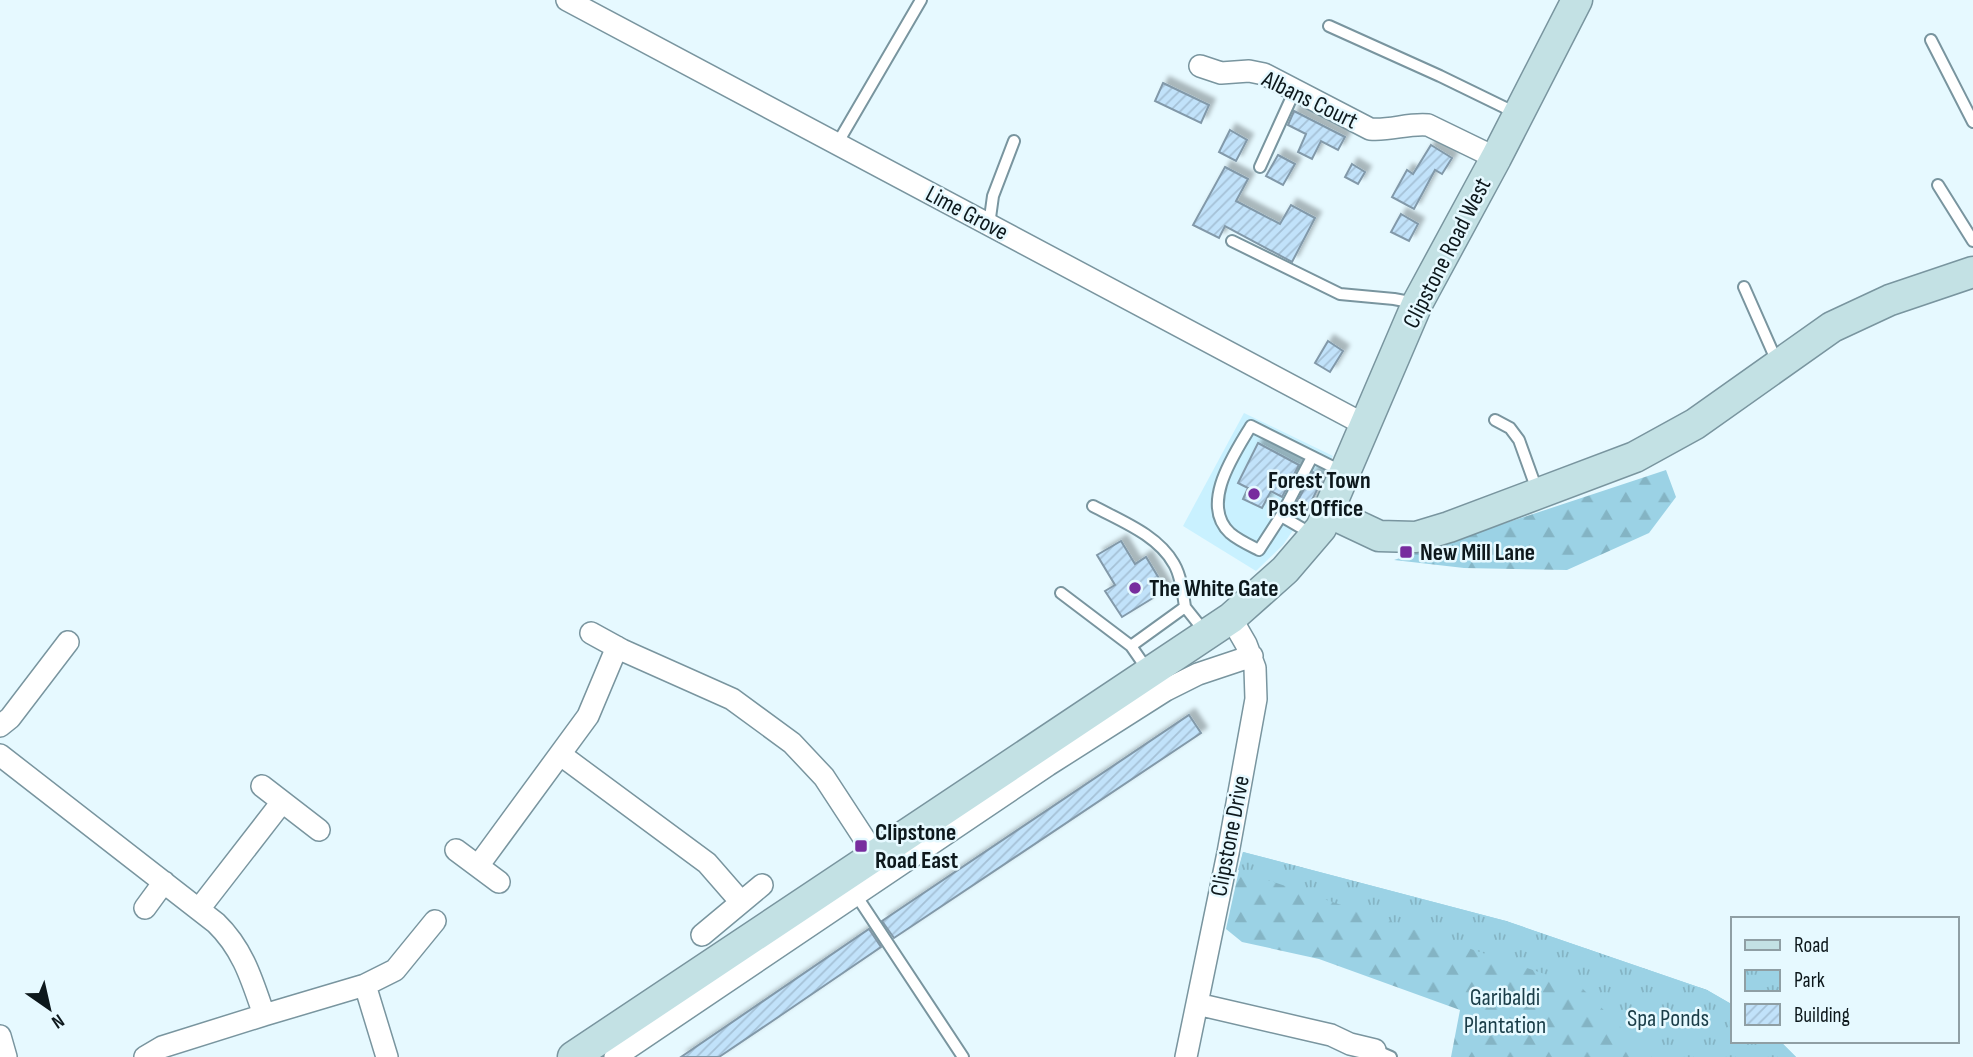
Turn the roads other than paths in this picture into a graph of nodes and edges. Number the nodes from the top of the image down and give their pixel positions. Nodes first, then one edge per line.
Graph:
1 (567, 0) edge
2 (921, 0) edge
3 (1577, 0) edge
4 (591, 6) edge
5 (1329, 26) dead end
6 (1931, 40) dead end
7 (1200, 66) dead end
8 (1295, 90) junction
9 (1519, 115) junction
10 (1973, 122) edge
11 (1014, 141) dead end
12 (836, 144) junction
13 (1496, 158) junction
14 (1259, 167) dead end
15 (1938, 185) dead end
16 (989, 225) junction
17 (1973, 241) edge
18 (1232, 242) dead end
19 (1973, 271) edge
20 (1744, 287) dead end
21 (1418, 304) junction
22 (1778, 364) junction
23 (1495, 420) dead end
24 (1367, 426) junction
25 (1312, 457) junction
26 (1345, 474) junction
27 (1538, 493) junction
28 (1093, 506) dead end
29 (1281, 516) junction
30 (1321, 524) junction
31 (1061, 593) dead end
32 (1185, 607) junction
33 (1219, 626) junction
34 (591, 634) dead end
35 (68, 642) dead end
36 (1131, 646) junction
37 (617, 647) junction
38 (1252, 656) junction
39 (1149, 673) junction
40 (0, 726) edge
41 (0, 755) edge
42 (561, 755) junction
43 (262, 786) dead end
44 (282, 802) junction
45 (319, 830) dead end
46 (456, 850) dead end
47 (875, 855) junction
48 (478, 866) junction
49 (164, 882) junction
50 (499, 882) dead end
51 (762, 885) dead end
52 (856, 895) junction
53 (741, 902) junction
54 (145, 908) dead end
55 (199, 909) junction
56 (435, 921) dead end
57 (702, 935) dead end
58 (365, 985) junction
59 (1196, 1004) junction
60 (264, 1015) junction
61 (0, 1037) edge
62 (1349, 1050) edge
63 (1383, 1054) edge
64 (6, 1057) edge
65 (145, 1057) edge
66 (387, 1057) edge
67 (573, 1057) edge
68 (615, 1057) edge
69 (963, 1057) edge
70 (1186, 1057) edge

1 - 4 street, Lime Grove
2 - 12 lane
3 - 9 main road, Clipstone Road West
4 - 12 street, Lime Grove
5 - 9 lane
6 - 10 lane
7 - 8 street, Albans Court
8 - 13 street, Albans Court
8 - 14 lane
9 - 13 main road, Clipstone Road West
11 - 16 lane
12 - 16 street, Lime Grove
13 - 21 main road, Clipstone Road West
15 - 17 lane
16 - 24 street, Lime Grove
18 - 21 lane
19 - 22 main road
20 - 22 lane
21 - 24 main road, Clipstone Road West
22 - 27 main road
23 - 27 lane
24 - 26 main road, Clipstone Road West
25 - 26 lane
25 - 29 lane
25 - 29 lane
26 - 30 main road, Clipstone Road West
27 - 30 main road
28 - 32 lane
29 - 30 lane
30 - 33 main road
31 - 36 lane
32 - 33 lane
32 - 36 lane
33 - 38 street, Clipstone Drive
33 - 39 main road
34 - 37 street
35 - 40 street
36 - 39 lane
37 - 42 street
37 - 47 street
38 - 52 street
38 - 59 street, Clipstone Drive
39 - 47 main road
41 - 49 street
42 - 48 street
42 - 53 street
43 - 44 street
44 - 45 street
44 - 55 street
46 - 48 street
47 - 67 main road
48 - 50 street
49 - 54 street
49 - 55 street
51 - 53 street
52 - 68 street
52 - 69 lane
53 - 57 street
55 - 60 street
56 - 58 street
58 - 60 street
58 - 66 street
59 - 62 street
59 - 70 street, Clipstone Drive
60 - 65 street
61 - 64 street
62 - 63 street

